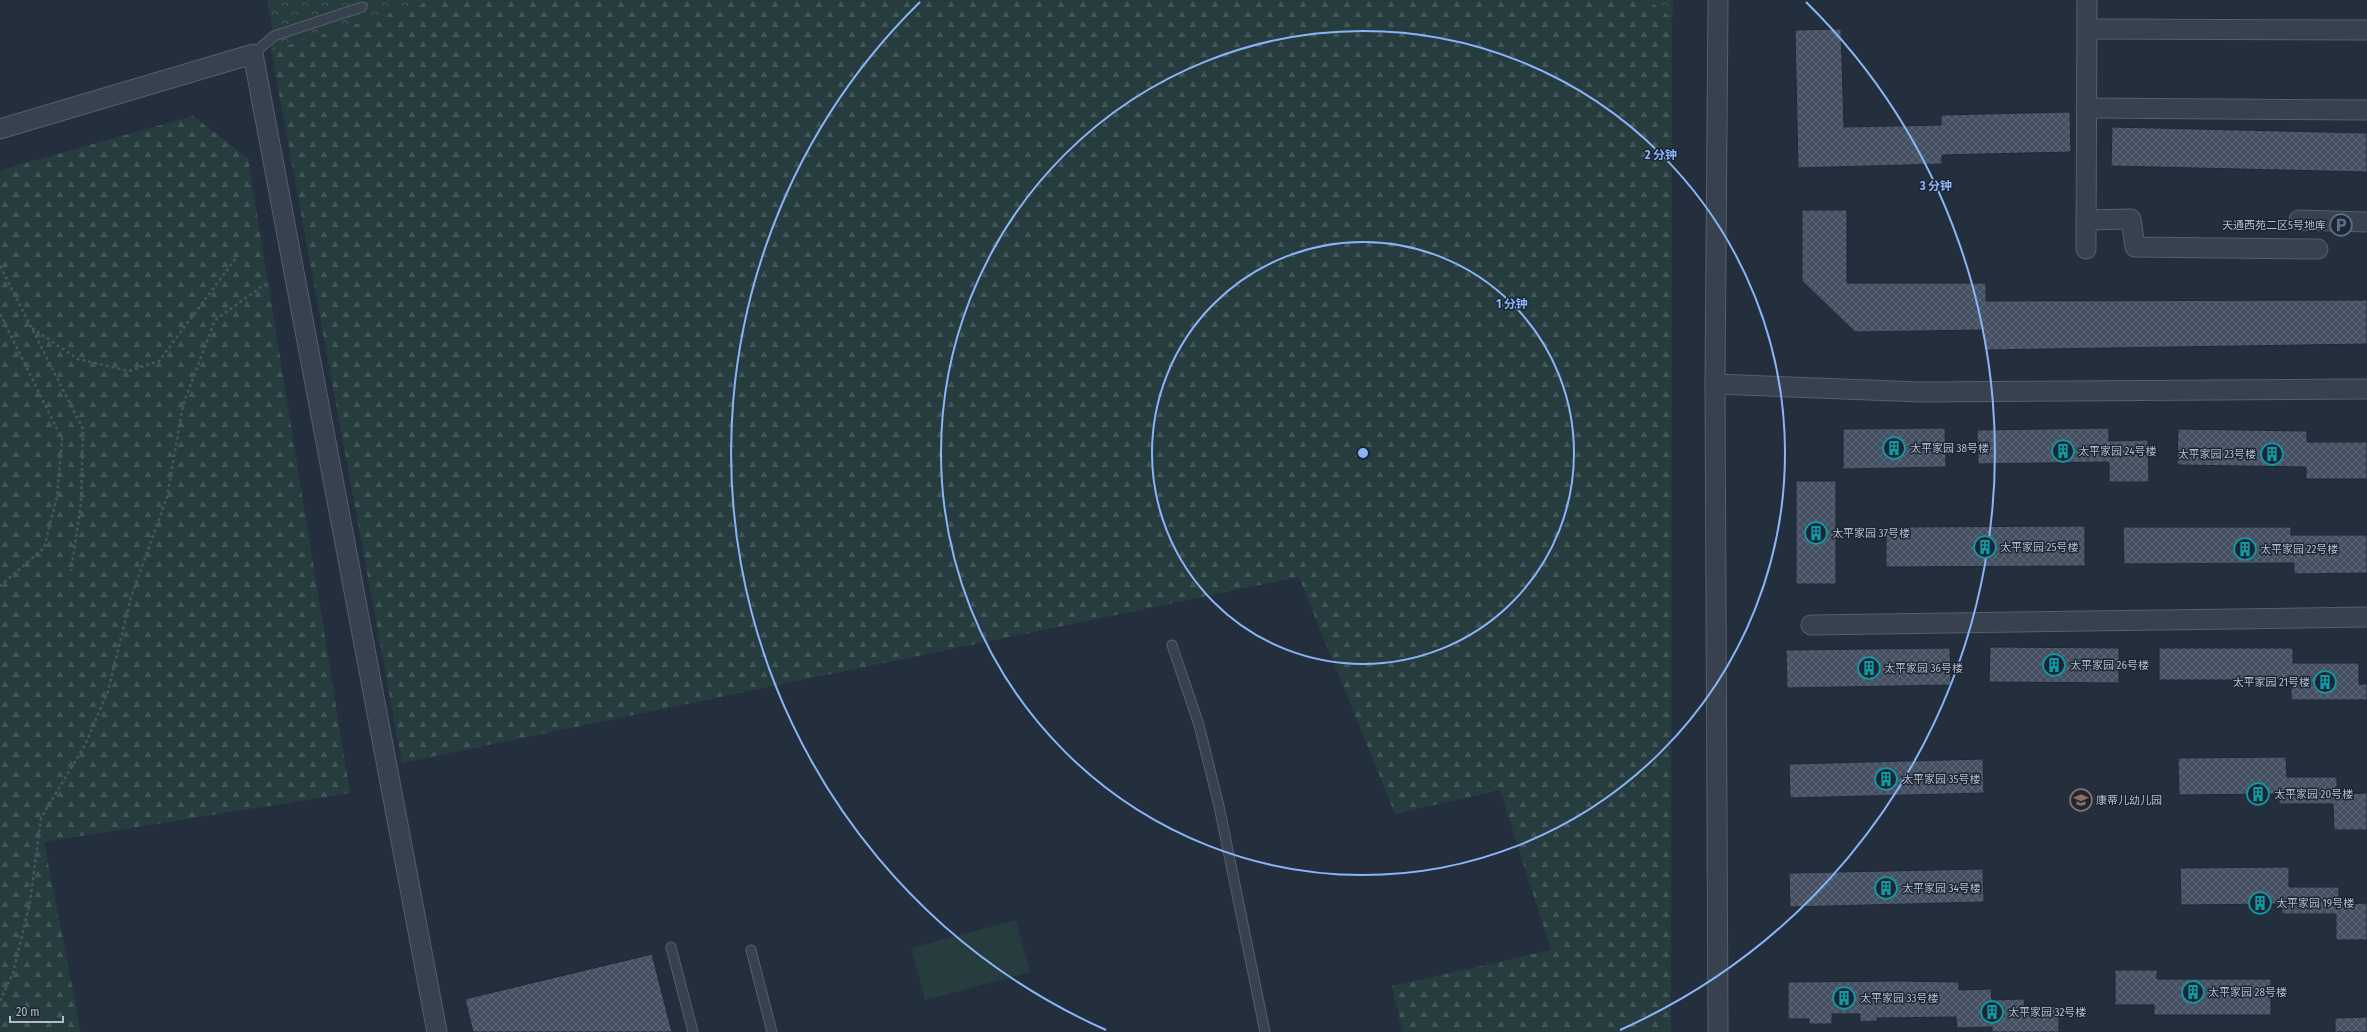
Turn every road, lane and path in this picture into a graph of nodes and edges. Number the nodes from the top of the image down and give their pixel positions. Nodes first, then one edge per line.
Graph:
1 (1718, 0) edge
2 (2087, 0) edge
3 (362, 7) dead end
4 (2087, 29) junction
5 (2367, 30) edge
6 (253, 54) junction
7 (2086, 108) junction
8 (2367, 110) edge
9 (0, 129) edge
10 (2086, 220) junction
11 (2299, 220) dead end
12 (2367, 222) edge
13 (2318, 249) dead end
14 (2086, 250) dead end
15 (236, 258) dead end
16 (0, 266) edge
17 (268, 282) dead end
18 (0, 314) edge
19 (32, 328) junction
20 (1715, 384) junction
21 (2367, 389) edge
22 (71, 571) dead end
23 (0, 586) edge
24 (2367, 617) edge
25 (1811, 624) dead end
26 (1172, 645) dead end
27 (671, 947) dead end
28 (751, 950) dead end
29 (0, 1000) edge
30 (437, 1032) edge
31 (693, 1032) edge
32 (772, 1032) edge
33 (1265, 1032) edge
34 (1718, 1032) edge

1 - 20 street
2 - 4 street
3 - 6 lane
4 - 5 street
4 - 7 street
6 - 9 street
6 - 30 street
7 - 8 street
7 - 10 street
10 - 13 street
10 - 14 street
11 - 12 street
15 - 19 path
16 - 19 path
17 - 29 path
18 - 23 path
19 - 22 path
20 - 21 street
20 - 34 street
24 - 25 street
26 - 33 lane
27 - 31 lane
28 - 32 lane

